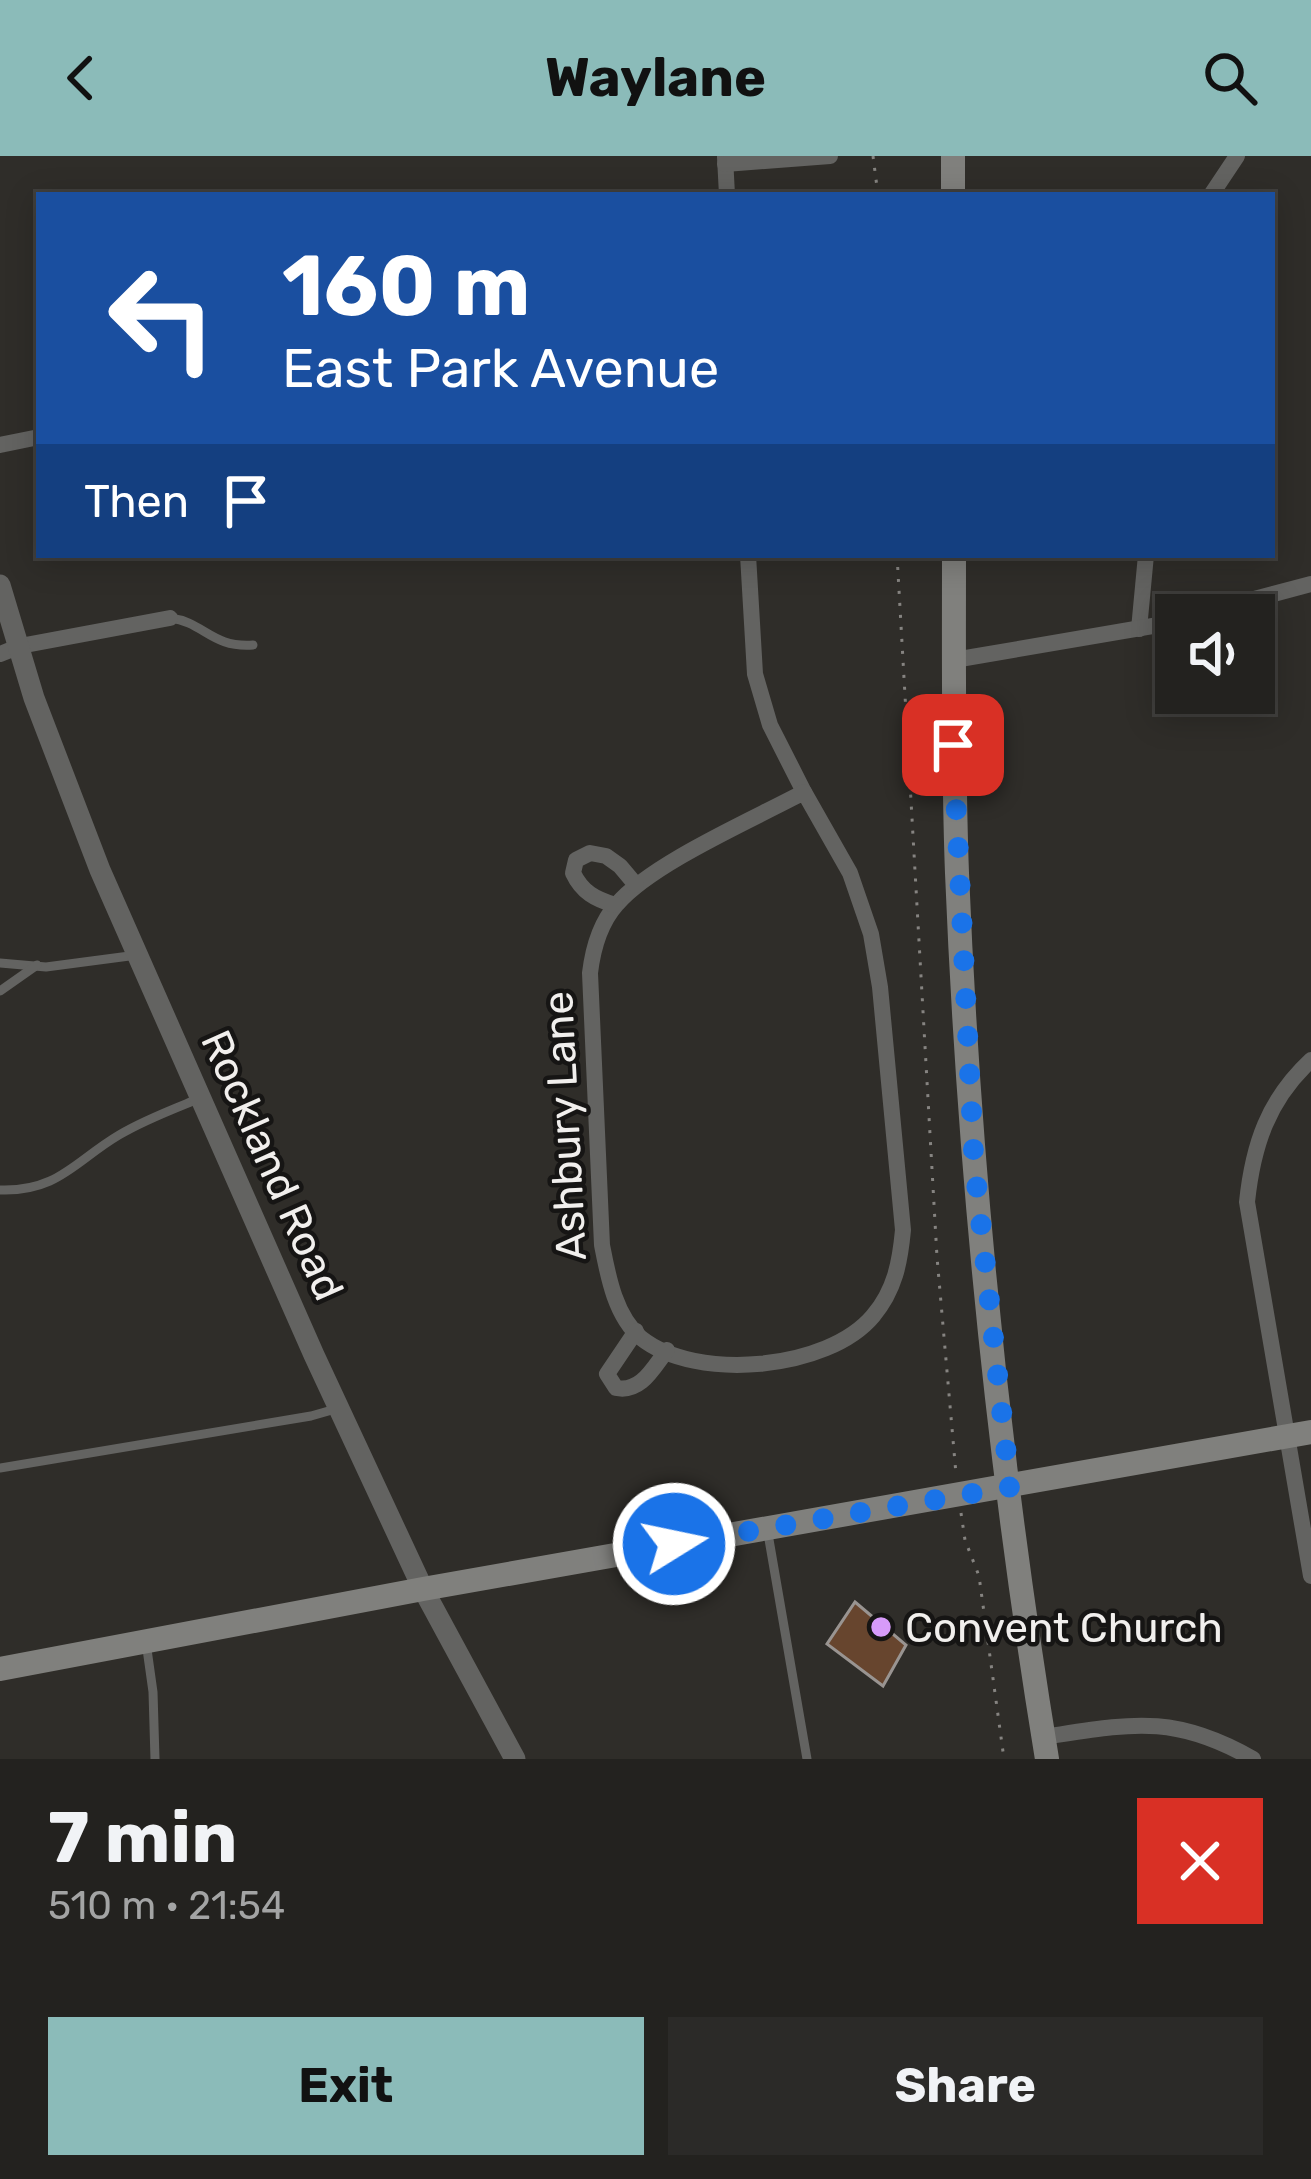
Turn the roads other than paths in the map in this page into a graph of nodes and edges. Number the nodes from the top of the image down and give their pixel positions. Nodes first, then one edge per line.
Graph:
1 (830, 156) edge
2 (953, 156) edge
3 (1238, 156) edge
4 (725, 160) edge
5 (727, 192) edge
6 (953, 192) edge
7 (1213, 192) edge
8 (36, 438) edge
9 (0, 445) edge
10 (748, 558) edge
11 (954, 558) edge
12 (1146, 558) edge
13 (1311, 584) edge
14 (0, 585) edge
15 (1273, 594) edge
16 (170, 618) joint
17 (1155, 626) edge
18 (1139, 629) junction
19 (253, 645) dead end
20 (10, 650) edge
21 (954, 660) junction
22 (804, 792) junction
23 (636, 885) junction
24 (615, 905) junction
25 (137, 955) junction
26 (0, 963) edge
27 (37, 965) junction
28 (0, 991) edge
29 (1311, 1060) edge
30 (201, 1098) junction
31 (0, 1190) edge
32 (637, 1331) junction
33 (667, 1350) junction
34 (339, 1408) junction
35 (1299, 1434) edge
36 (0, 1468) edge
37 (1010, 1487) junction
38 (767, 1528) junction
39 (1311, 1576) edge
40 (423, 1588) junction
41 (146, 1642) junction
42 (0, 1670) edge
43 (1045, 1748) edge
44 (155, 1759) edge
45 (515, 1759) edge
46 (807, 1759) edge
47 (1253, 1759) edge

1 - 4 street
2 - 6 main road
3 - 7 street
4 - 5 street
8 - 9 street
10 - 22 street
11 - 21 main road
12 - 18 street
13 - 15 street
14 - 20 street, Rockland Road
16 - 19 lane
16 - 20 street
17 - 18 street
18 - 21 street
20 - 25 street, Rockland Road
21 - 37 main road
22 - 23 street, Ashbury Lane
22 - 33 street
23 - 24 street, Ashbury Lane
23 - 24 street
24 - 32 street, Ashbury Lane
25 - 27 lane
25 - 30 street, Rockland Road
26 - 27 lane
27 - 28 lane
29 - 35 street
30 - 31 lane
30 - 34 street, Rockland Road
32 - 33 street
32 - 33 street
34 - 36 lane
34 - 40 street, Rockland Road
35 - 37 main road
35 - 39 street
37 - 38 main road
37 - 43 main road
38 - 40 main road
38 - 46 lane
40 - 41 main road
40 - 45 street, Rockland Road
41 - 42 main road
41 - 44 lane
43 - 47 street

